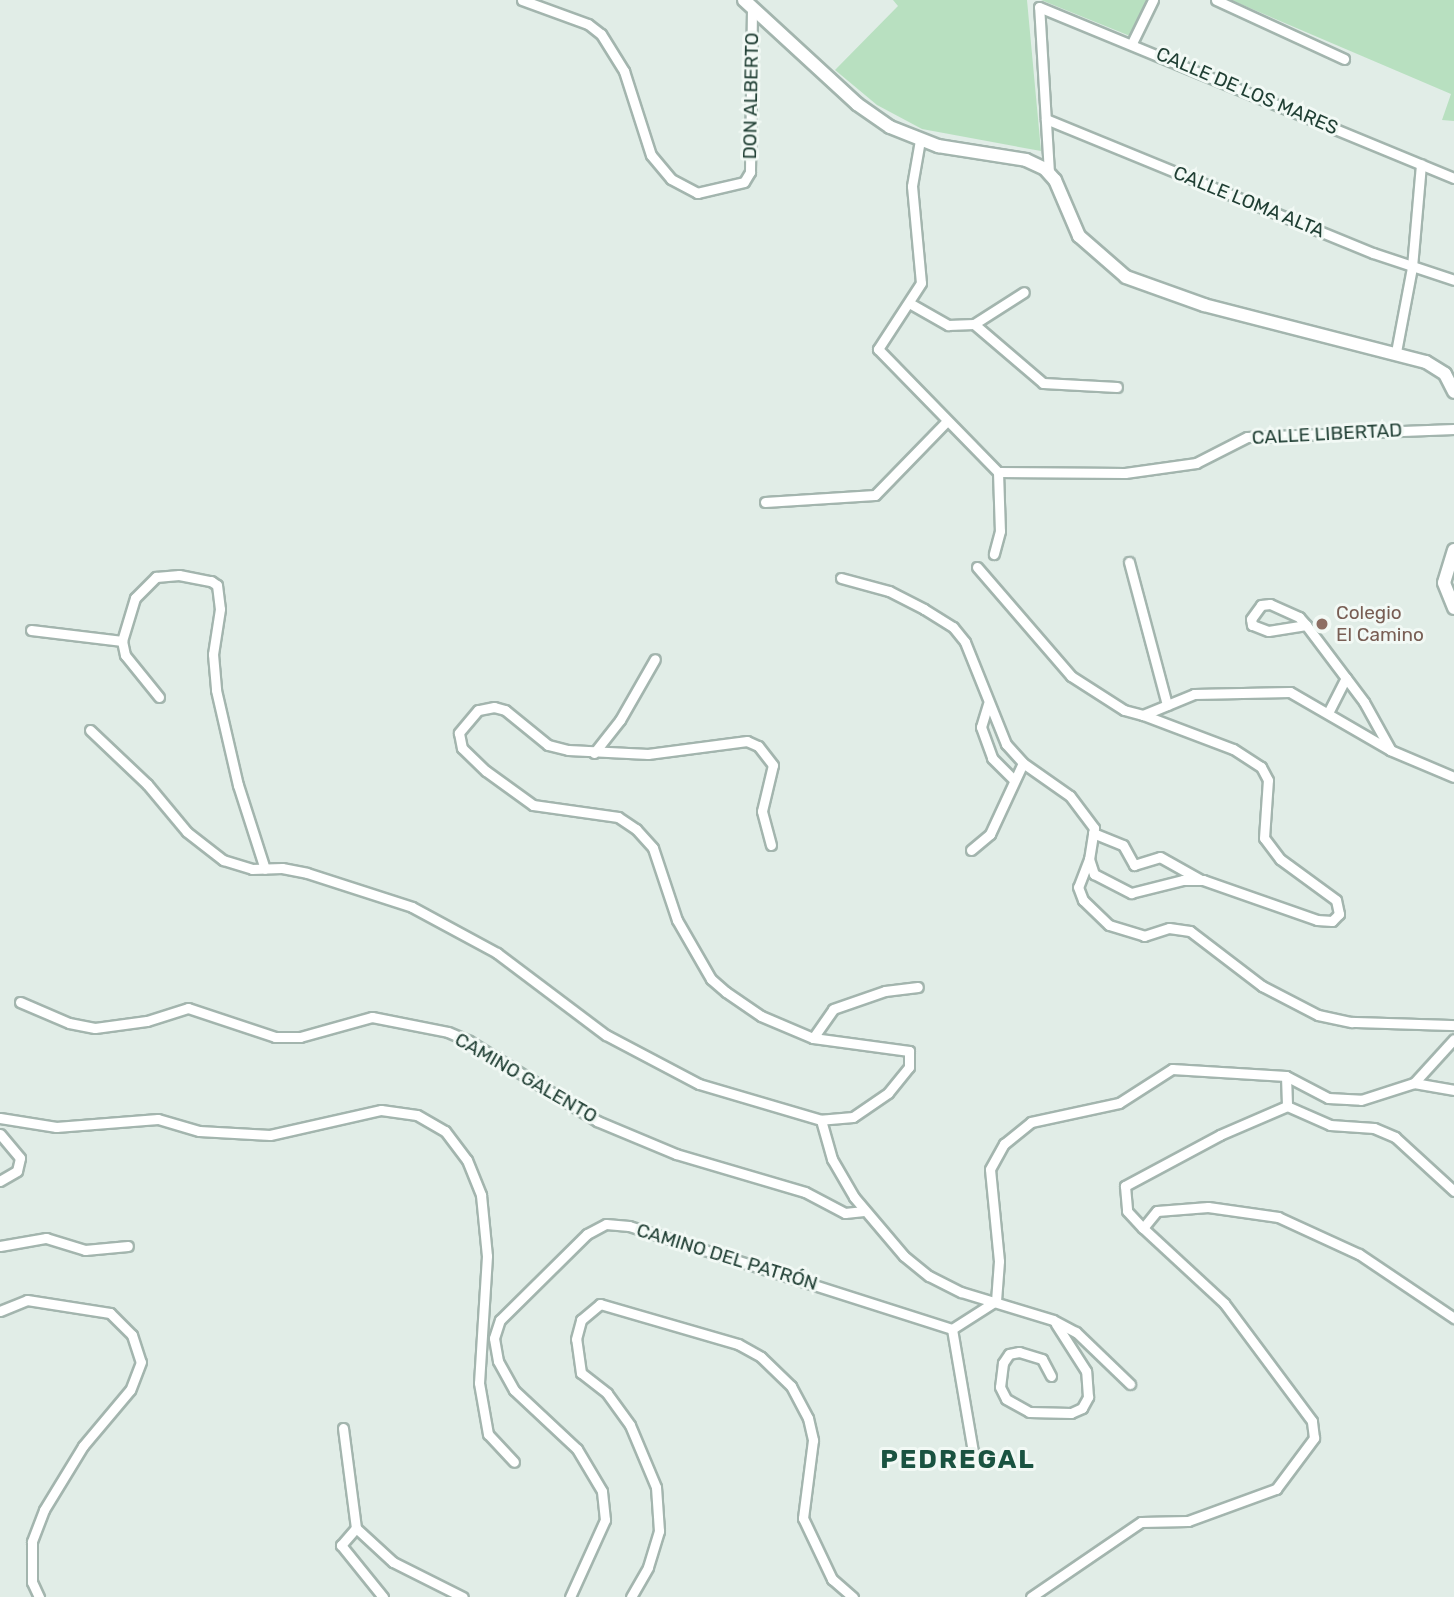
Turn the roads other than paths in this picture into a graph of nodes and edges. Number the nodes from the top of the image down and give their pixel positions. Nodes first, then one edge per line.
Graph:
1 (522, 0) edge
2 (1153, 0) edge
3 (1216, 0) edge
4 (748, 4) edge
5 (1132, 43) junction
6 (1344, 58) dead end
7 (1046, 119) junction
8 (920, 141) junction
9 (1420, 163) junction
10 (1049, 173) junction
11 (1454, 178) edge
12 (1412, 267) junction
13 (1454, 279) edge
14 (1024, 292) dead end
15 (911, 304) junction
16 (974, 324) junction
17 (1396, 352) junction
18 (1117, 387) dead end
19 (1454, 392) edge
20 (946, 422) junction
21 (1454, 429) edge
22 (998, 472) junction
23 (765, 502) dead end
24 (1454, 550) edge
25 (994, 554) dead end
26 (1129, 562) dead end
27 (977, 567) dead end
28 (841, 578) dead end
29 (1454, 608) edge
30 (1306, 625) junction
31 (31, 630) dead end
32 (122, 641) junction
33 (655, 659) dead end
34 (1346, 678) junction
35 (159, 697) dead end
36 (988, 704) junction
37 (1167, 705) junction
38 (1329, 711) junction
39 (1143, 715) junction
40 (90, 730) dead end
41 (1390, 750) junction
42 (594, 753) junction
43 (1023, 763) junction
44 (1454, 777) edge
45 (1014, 780) junction
46 (1093, 833) junction
47 (771, 845) dead end
48 (971, 849) dead end
49 (1089, 859) junction
50 (265, 869) junction
51 (1203, 880) junction
52 (918, 987) dead end
53 (20, 1002) dead end
54 (1454, 1025) edge
55 (813, 1038) junction
56 (1454, 1039) edge
57 (1286, 1076) junction
58 (1414, 1083) junction
59 (1454, 1090) edge
60 (1287, 1106) junction
61 (0, 1118) edge
62 (821, 1119) junction
63 (0, 1135) edge
64 (0, 1181) edge
65 (1454, 1191) edge
66 (864, 1211) junction
67 (1143, 1227) junction
68 (0, 1245) edge
69 (128, 1246) dead end
70 (996, 1301) junction
71 (0, 1311) edge
72 (1454, 1318) edge
73 (1053, 1320) junction
74 (482, 1321) junction
75 (952, 1329) junction
76 (494, 1338) junction
77 (1051, 1376) dead end
78 (1130, 1384) dead end
79 (343, 1428) dead end
80 (973, 1452) dead end
81 (514, 1462) dead end
82 (356, 1528) junction
83 (39, 1597) edge
84 (383, 1597) edge
85 (463, 1597) edge
86 (570, 1597) edge
87 (631, 1597) edge
88 (853, 1597) edge
89 (1031, 1597) edge

1 - 4 street, DON ALBERTO
2 - 5 street
3 - 6 street
4 - 8 street
5 - 7 street, CALLE DE LOS MARES
5 - 9 street, CALLE DE LOS MARES
7 - 10 street
7 - 12 street, CALLE LOMA ALTA
8 - 10 street
8 - 15 street
9 - 11 street, CALLE DE LOS MARES
9 - 12 street
10 - 17 street
12 - 13 street, CALLE LOMA ALTA
12 - 17 street
14 - 16 street
15 - 16 street
15 - 20 street
16 - 18 street
17 - 19 street
20 - 22 street
20 - 23 street
21 - 22 street, CALLE LIBERTAD
22 - 25 street
24 - 29 street
26 - 37 street
27 - 39 street
28 - 36 street
30 - 30 street
30 - 34 street
31 - 32 street
32 - 35 street
32 - 50 street
33 - 42 street
34 - 38 street
34 - 41 street
36 - 43 street
36 - 45 street
37 - 38 street
37 - 39 street
38 - 41 street
39 - 51 street
40 - 50 street
41 - 44 street
42 - 47 street
42 - 55 street
43 - 45 street
43 - 46 street
45 - 48 street
46 - 49 street
46 - 51 street
49 - 51 street
49 - 54 street
50 - 62 street
52 - 55 street
53 - 66 street, CAMINO GALENTO
55 - 62 street
56 - 58 street
57 - 58 street
57 - 60 street
57 - 70 street
58 - 59 street
60 - 65 street
60 - 67 street
61 - 74 street
62 - 66 street
63 - 64 street
66 - 70 street
67 - 72 street
67 - 89 street
68 - 69 street
70 - 73 street
70 - 75 street
71 - 83 street
73 - 77 street
73 - 78 street
74 - 76 street
74 - 81 street
75 - 76 street, CAMINO DEL PATRÓN
75 - 80 street
76 - 86 street
79 - 82 street
82 - 84 street
82 - 85 street
87 - 88 street

